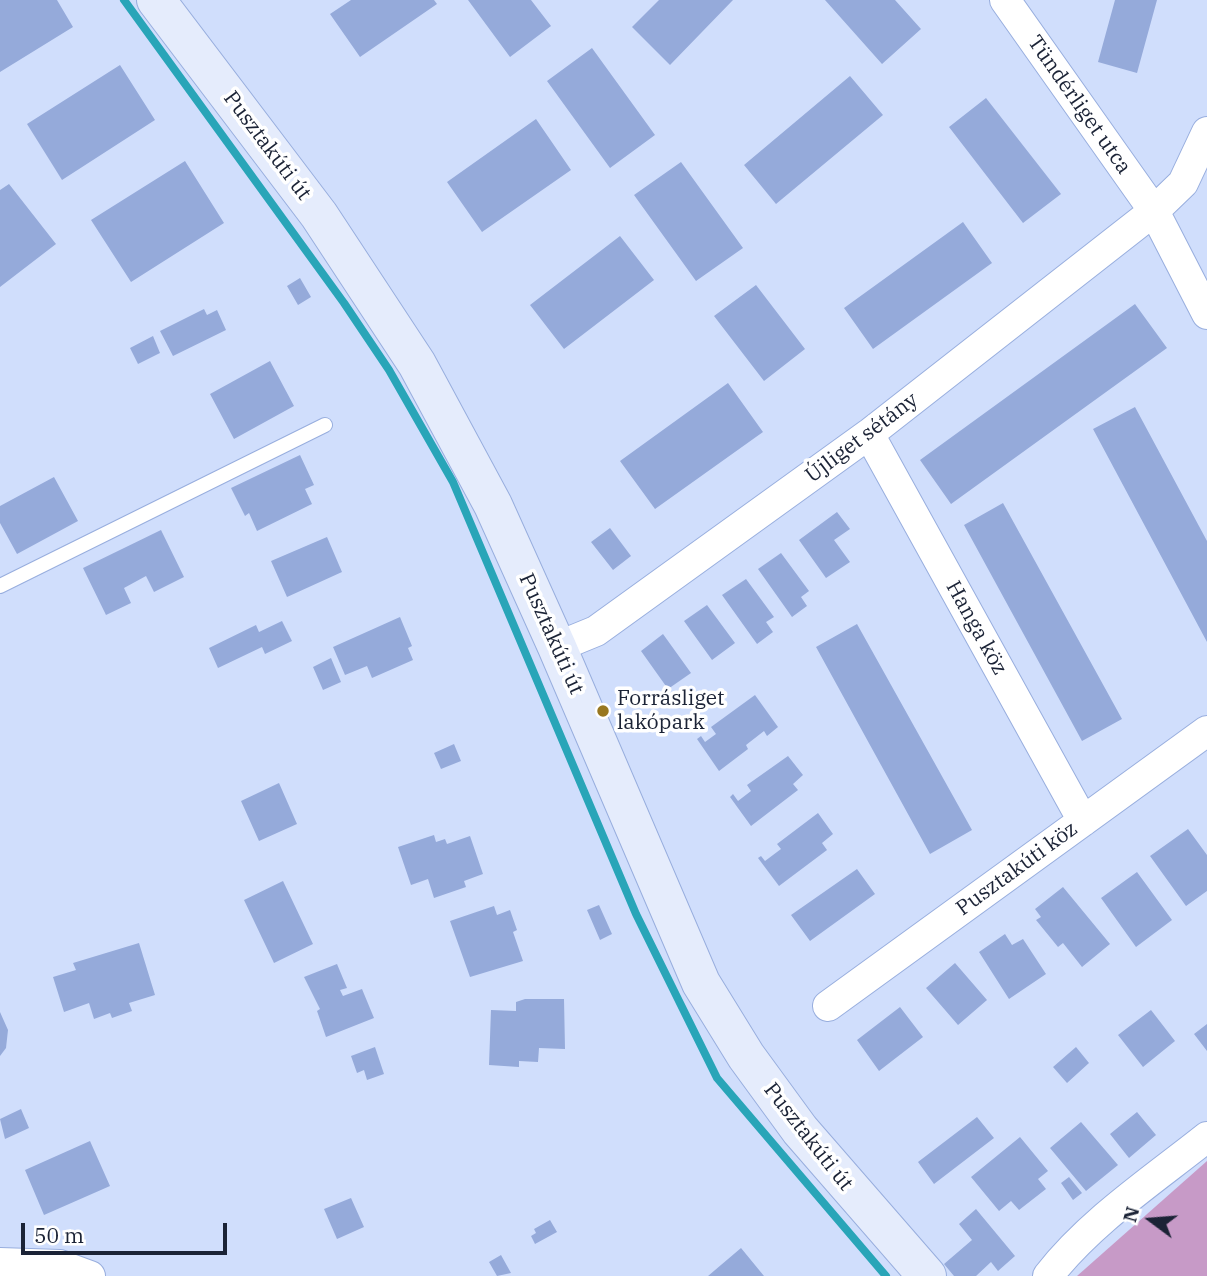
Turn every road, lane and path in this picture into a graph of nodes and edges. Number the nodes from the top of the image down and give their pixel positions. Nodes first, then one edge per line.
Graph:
1 (156, 0) edge
2 (1005, 0) edge
3 (1207, 132) edge
4 (1154, 211) junction
5 (1207, 314) edge
6 (325, 425) dead end
7 (869, 434) junction
8 (0, 586) edge
9 (557, 647) junction
10 (1207, 731) edge
11 (1083, 821) junction
12 (828, 1006) dead end
13 (1207, 1137) edge
14 (0, 1263) edge
15 (90, 1276) edge
16 (927, 1276) edge
17 (1048, 1276) edge

1 - 9 street, Pusztakúti út
2 - 4 street, Tündérliget utca
3 - 4 street, Újliget sétány
4 - 5 street, Tündérliget utca
4 - 7 street, Újliget sétány
6 - 8 lane
7 - 9 street, Újliget sétány
7 - 11 street, Hanga köz
9 - 16 street, Pusztakúti út
10 - 11 street, Pusztakúti köz
11 - 12 street, Pusztakúti köz
13 - 17 street
14 - 15 street

